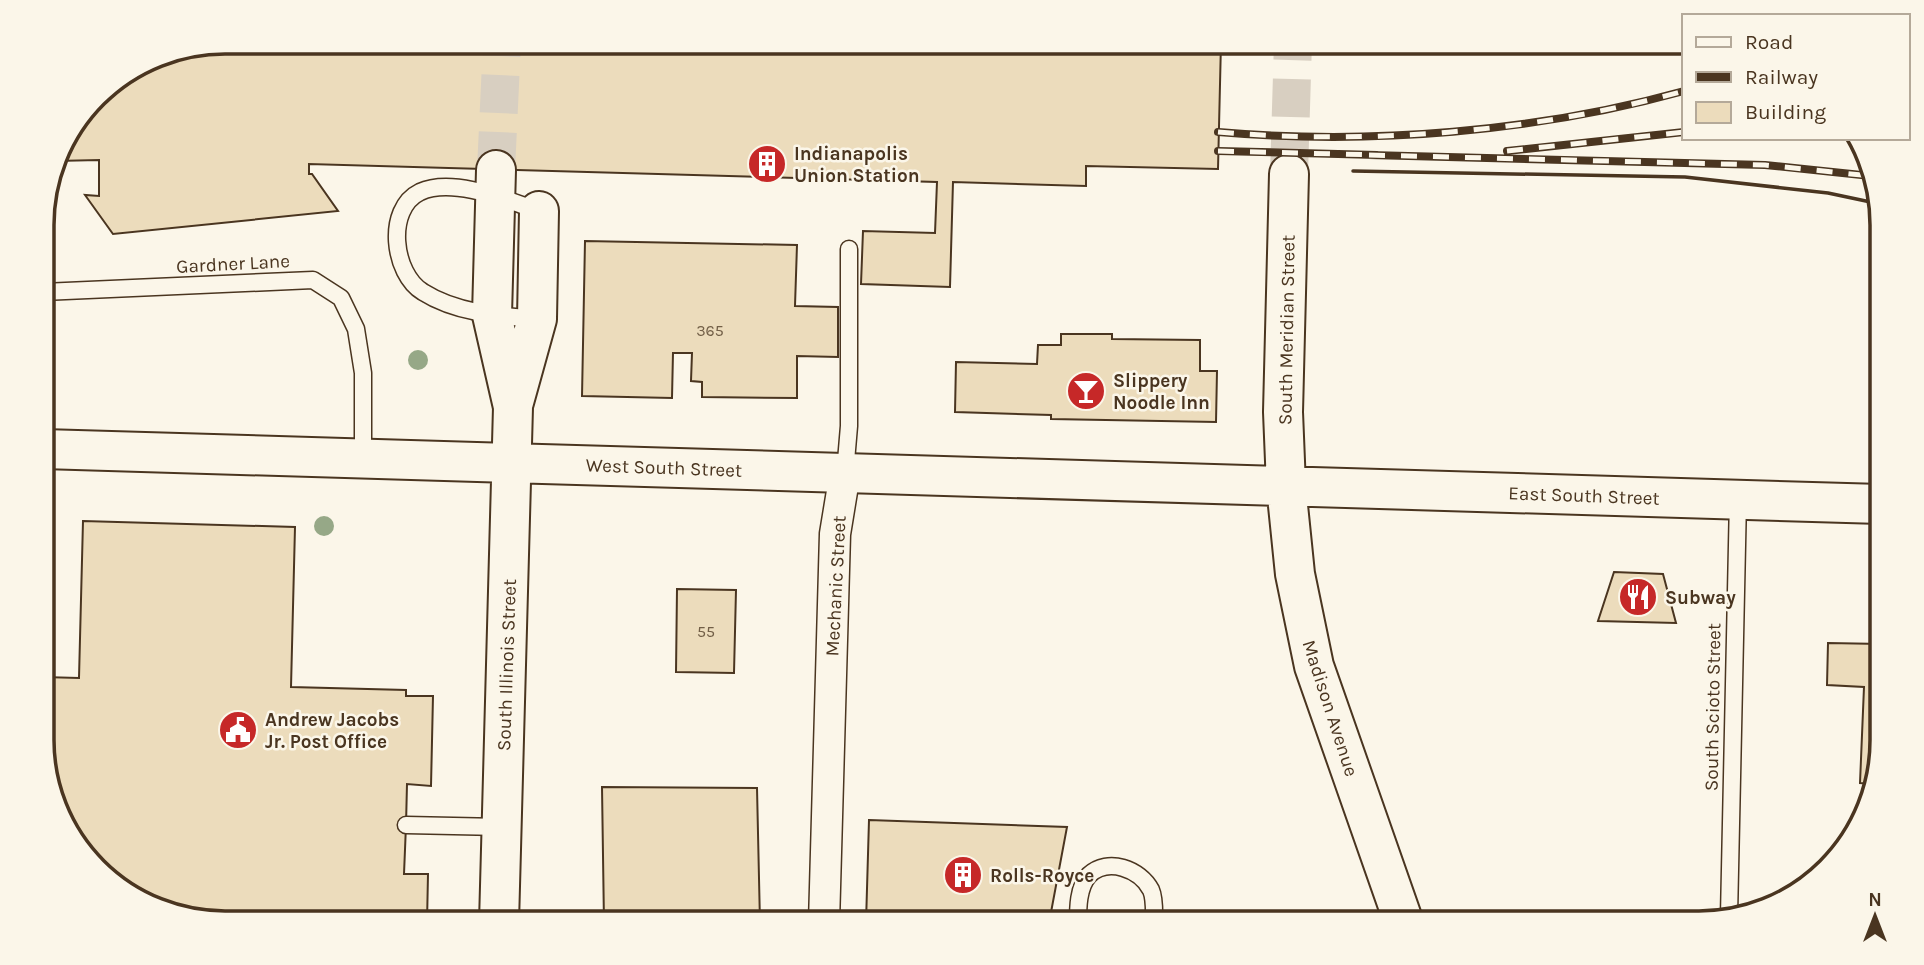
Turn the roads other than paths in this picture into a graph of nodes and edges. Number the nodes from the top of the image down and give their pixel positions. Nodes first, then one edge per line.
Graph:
1 (1289, 174) tunnel mouth
2 (496, 183) junction
3 (539, 211) joint
4 (849, 249) dead end
5 (55, 291) edge
6 (492, 315) junction
7 (537, 319) junction
8 (513, 407) junction
9 (55, 449) edge
10 (363, 458) junction
11 (512, 462) junction
12 (845, 473) junction
13 (1286, 486) junction
14 (1738, 499) junction
15 (1870, 504) edge
16 (406, 825) dead end
17 (501, 827) junction
18 (1729, 907) edge
19 (1078, 910) edge
20 (1153, 910) edge
21 (1400, 910) edge
22 (499, 911) edge
23 (824, 911) edge

1 - 13 main road, South Meridian Street
2 - 3 lane
2 - 6 main road, South Illinois Street
2 - 6 lane
3 - 7 main road, South Illinois Street
4 - 12 lane, Mechanic Street
5 - 10 lane, Gardner Lane
6 - 7 lane
6 - 8 main road, South Illinois Street
7 - 8 main road, South Illinois Street
8 - 11 main road, South Illinois Street
9 - 10 main road, West South Street
10 - 11 main road, West South Street
11 - 12 main road, West South Street
11 - 17 main road, South Illinois Street
12 - 13 main road, West South Street
12 - 23 street, Mechanic Street
13 - 14 main road, East South Street
13 - 21 main road, Madison Avenue
14 - 15 main road, East South Street
14 - 18 lane, South Scioto Street
16 - 17 lane
17 - 22 main road, South Illinois Street
19 - 20 lane

